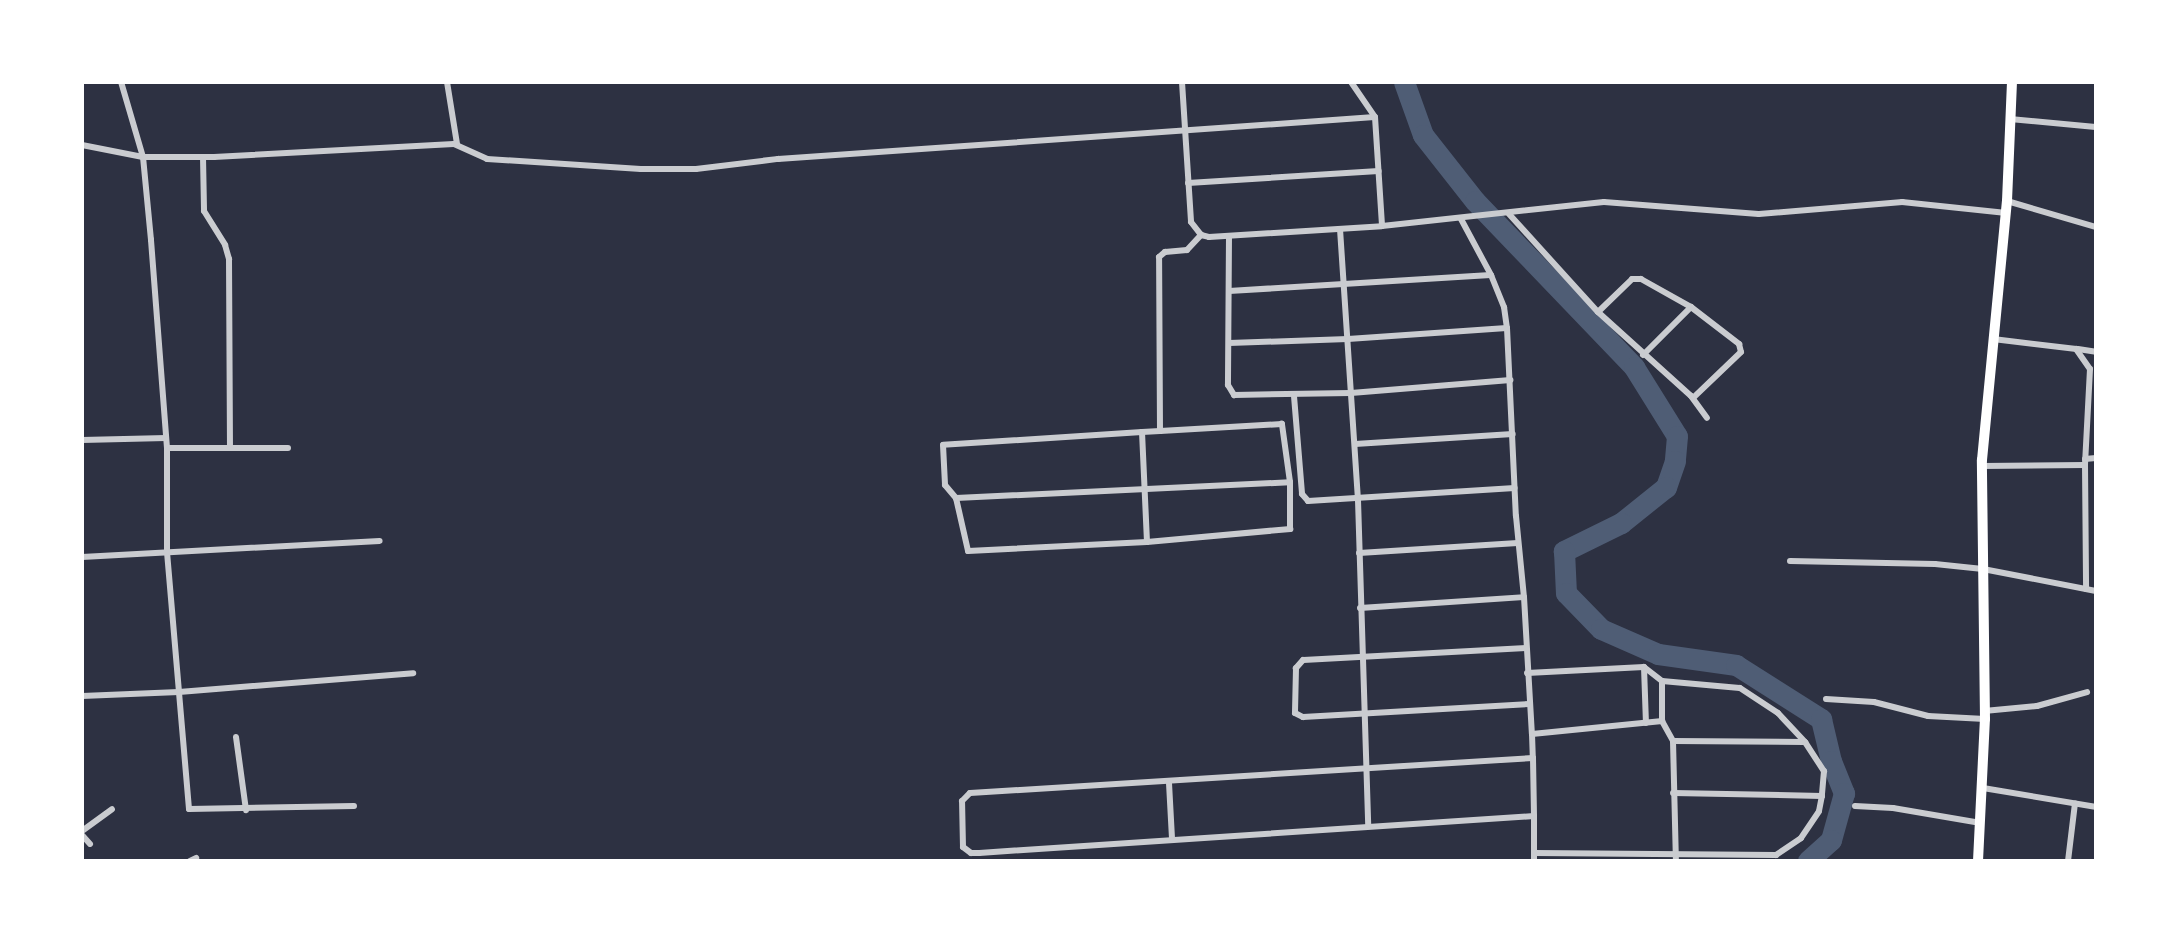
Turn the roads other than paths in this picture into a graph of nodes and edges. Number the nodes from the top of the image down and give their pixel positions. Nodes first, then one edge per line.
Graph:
1 (121, 82) edge
2 (447, 82) edge
3 (1182, 82) edge
4 (1351, 82) edge
5 (2012, 82) edge
6 (1375, 117) junction
7 (2010, 119) junction
8 (2096, 127) edge
9 (1185, 129) junction
10 (456, 144) junction
11 (82, 145) edge
12 (143, 157) junction
13 (202, 157) junction
14 (1379, 172) junction
15 (1188, 183) junction
16 (2007, 201) junction
17 (2006, 213) junction
18 (1507, 214) junction
19 (1461, 219) junction
20 (1382, 226) junction
21 (2096, 227) edge
22 (1340, 229) junction
23 (1201, 235) junction
24 (1228, 236) junction
25 (1491, 275) junction
26 (1344, 285) junction
27 (1229, 291) junction
28 (1691, 307) junction
29 (1598, 312) junction
30 (1507, 328) junction
31 (1348, 339) junction
32 (1993, 339) junction
33 (1229, 343) junction
34 (2076, 349) junction
35 (2096, 352) edge
36 (1643, 355) junction
37 (1510, 380) junction
38 (1351, 393) junction
39 (1294, 396) junction
40 (1693, 398) junction
41 (1707, 418) dead end
42 (1160, 430) junction
43 (1142, 432) junction
44 (1513, 435) junction
45 (166, 438) junction
46 (82, 440) edge
47 (1354, 444) junction
48 (167, 448) junction
49 (230, 448) junction
50 (288, 448) dead end
51 (2096, 458) edge
52 (2085, 462) junction
53 (1982, 466) junction
54 (1290, 482) junction
55 (1145, 487) junction
56 (1515, 488) junction
57 (956, 498) junction
58 (1358, 500) junction
59 (380, 541) dead end
60 (1147, 542) junction
61 (1518, 543) junction
62 (167, 552) junction
63 (1359, 553) junction
64 (82, 557) edge
65 (1790, 561) dead end
66 (1983, 569) junction
67 (2086, 589) junction
68 (2096, 591) edge
69 (1524, 597) junction
70 (1360, 608) junction
71 (1526, 648) junction
72 (1363, 658) junction
73 (1644, 667) junction
74 (413, 673) dead end
75 (1527, 673) junction
76 (1662, 681) junction
77 (179, 692) junction
78 (2087, 692) dead end
79 (82, 696) edge
80 (1826, 699) dead end
81 (1529, 704) junction
82 (1364, 715) junction
83 (1985, 715) junction
84 (1661, 721) junction
85 (1646, 723) junction
86 (1532, 734) junction
87 (236, 737) dead end
88 (1673, 741) junction
89 (1805, 742) junction
90 (1532, 758) junction
91 (1367, 771) junction
92 (1169, 783) junction
93 (1983, 788) junction
94 (1673, 793) junction
95 (1822, 796) junction
96 (2075, 803) junction
97 (354, 806) dead end
98 (1855, 806) dead end
99 (2096, 807) edge
100 (112, 809) dead end
101 (246, 810) junction
102 (1534, 816) junction
103 (1981, 823) junction
104 (1368, 826) junction
105 (82, 833) edge
106 (1172, 839) junction
107 (89, 844) dead end
108 (1534, 853) junction
109 (1676, 858) edge
110 (1534, 861) edge
111 (1978, 861) edge
112 (2067, 861) edge

1 - 12 street
2 - 10 street
3 - 9 street
4 - 6 street
5 - 7 highway
6 - 9 street
6 - 14 street
7 - 8 street
7 - 16 highway
9 - 10 street
9 - 15 street
10 - 13 street
11 - 12 street
12 - 13 street
12 - 45 street
13 - 49 street
14 - 15 street
14 - 20 street
15 - 23 street
16 - 17 highway
16 - 21 street
17 - 18 street
17 - 32 highway
18 - 19 street
18 - 29 street
19 - 20 street
19 - 25 street
20 - 22 street
22 - 24 street
22 - 26 street
23 - 24 street
23 - 42 street
24 - 27 street
25 - 26 street
25 - 30 street
26 - 27 street
26 - 31 street
27 - 33 street
28 - 29 street
28 - 36 street
28 - 40 street
29 - 36 street
30 - 31 street
30 - 37 street
31 - 33 street
31 - 38 street
32 - 34 street
32 - 53 highway
33 - 39 street
34 - 35 street
34 - 52 street
36 - 40 street
37 - 38 street
37 - 44 street
38 - 39 street
38 - 47 street
39 - 58 street
40 - 41 street
42 - 43 street
42 - 54 street
43 - 55 street
43 - 57 street
44 - 47 street
44 - 56 street
45 - 46 street
45 - 48 street
47 - 58 street
48 - 49 street
48 - 62 street
49 - 50 street
51 - 52 street
52 - 53 street
52 - 67 street
53 - 66 highway
54 - 55 street
54 - 60 street
55 - 57 street
55 - 60 street
56 - 58 street
56 - 61 street
57 - 60 street
58 - 63 street
59 - 62 street
61 - 63 street
61 - 69 street
62 - 64 street
62 - 77 street
63 - 70 street
65 - 66 street
66 - 67 street
66 - 83 highway
67 - 68 street
69 - 70 street
69 - 71 street
70 - 72 street
71 - 72 street
71 - 75 street
72 - 82 street
72 - 82 street
73 - 75 street
73 - 76 street
73 - 85 street
74 - 77 street
75 - 81 street
76 - 84 street
76 - 89 street
77 - 79 street
77 - 101 street
78 - 83 street
80 - 83 street
81 - 82 street
81 - 86 street
82 - 91 street
83 - 93 highway
84 - 85 street
84 - 88 street
85 - 86 street
86 - 90 street
87 - 101 street
88 - 89 street
88 - 94 street
89 - 95 street
90 - 91 street
90 - 102 street
91 - 92 street
91 - 104 street
92 - 106 street
92 - 106 street
93 - 96 street
93 - 103 highway
94 - 95 street
94 - 109 street
95 - 109 street
96 - 99 street
96 - 112 street
97 - 101 street
98 - 103 street
100 - 105 street
102 - 104 street
102 - 108 street
103 - 111 highway
104 - 106 street
105 - 107 street
108 - 109 street
108 - 110 street

